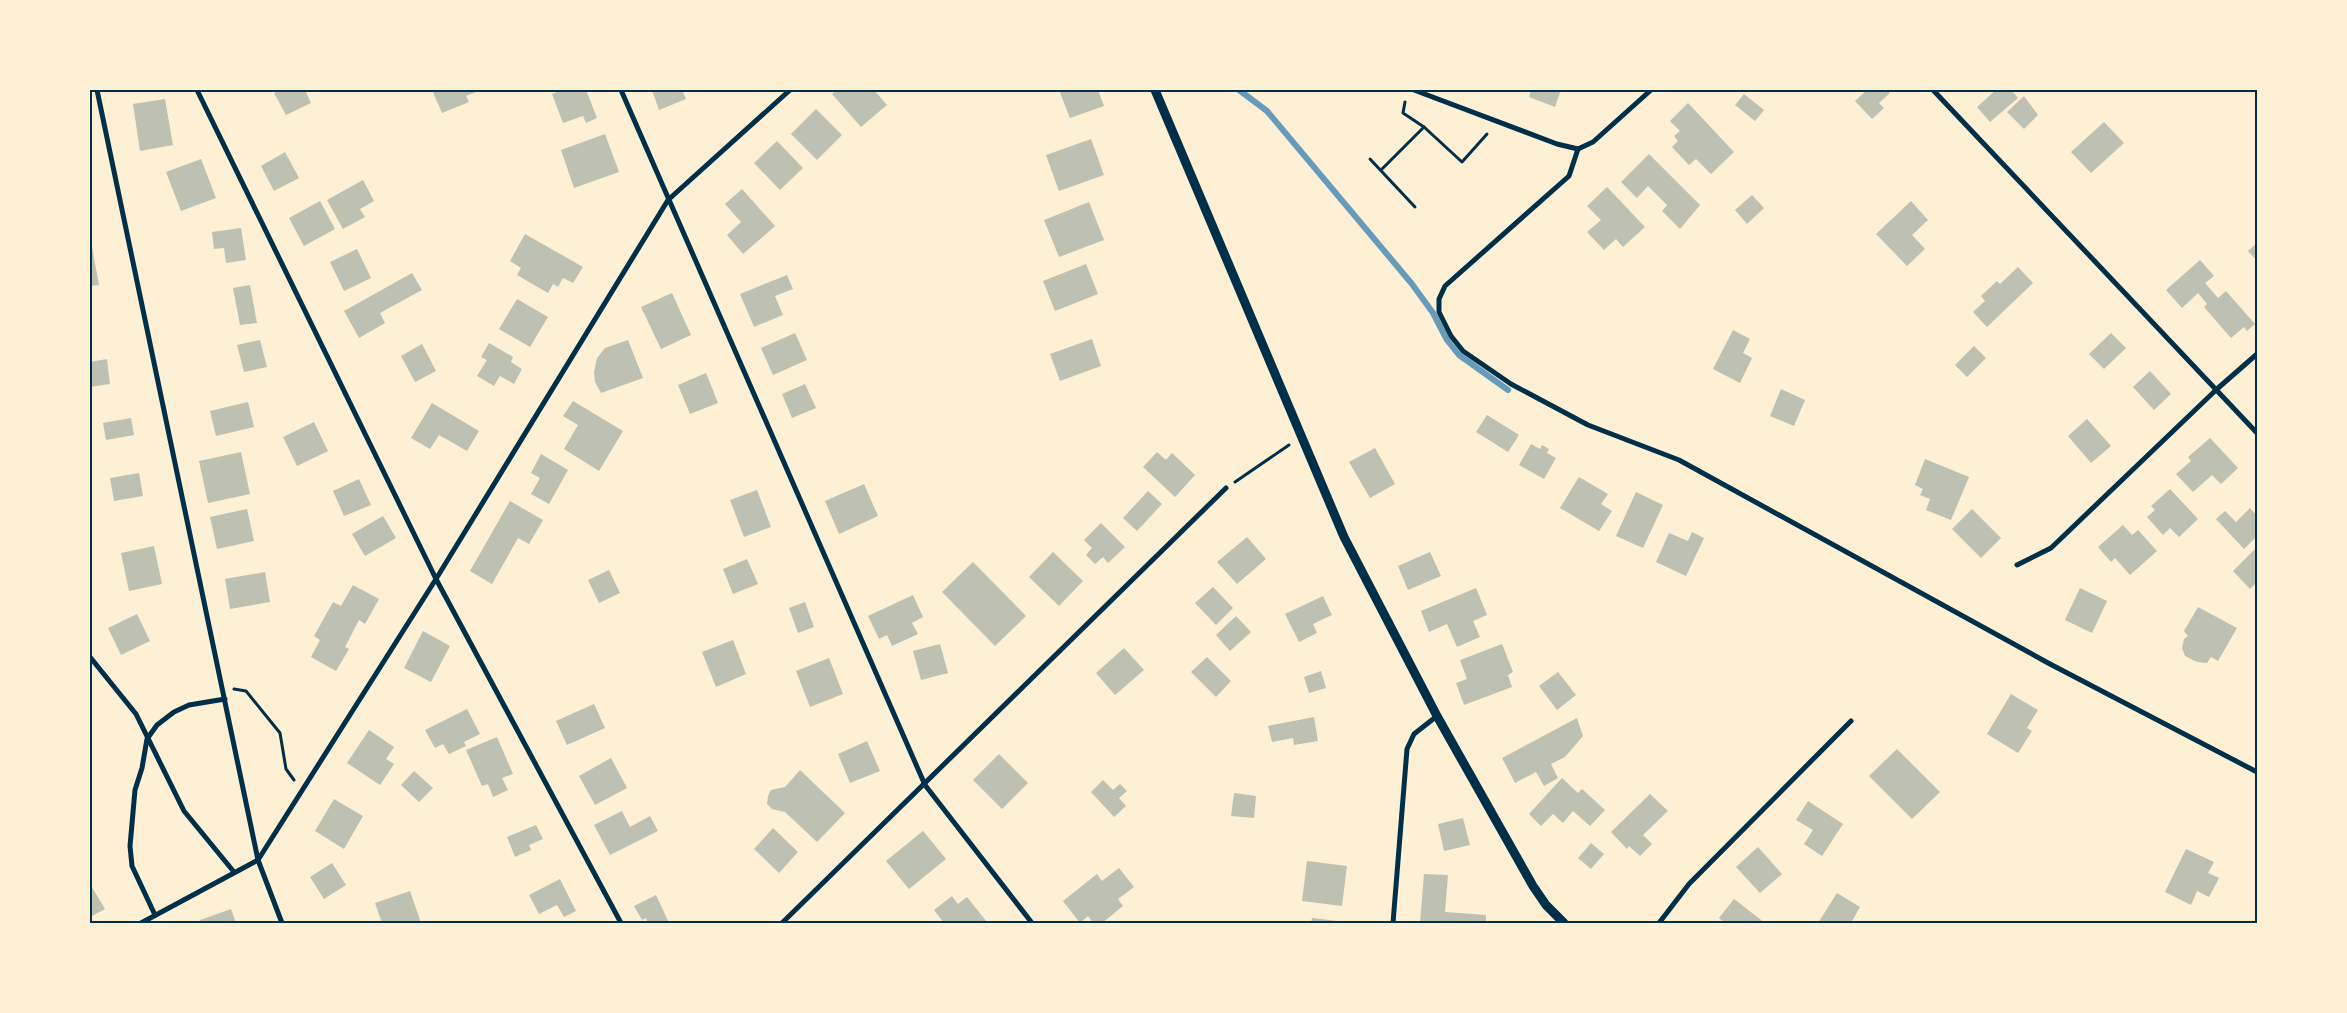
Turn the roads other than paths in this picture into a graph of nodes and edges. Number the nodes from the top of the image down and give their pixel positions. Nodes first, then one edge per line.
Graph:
1 (97, 90) edge
2 (197, 90) edge
3 (621, 90) edge
4 (790, 90) edge
5 (1155, 90) edge
6 (1414, 90) edge
7 (1651, 90) edge
8 (1933, 90) edge
9 (1578, 149) junction
10 (668, 200) junction
11 (2257, 354) edge
12 (2217, 389) junction
13 (2257, 433) edge
14 (1226, 488) road end
15 (2017, 565) dead end
16 (436, 579) junction
17 (90, 657) edge
18 (225, 699) junction
19 (1438, 716) junction
20 (1851, 721) dead end
21 (147, 739) junction
22 (2257, 772) edge
23 (925, 785) junction
24 (258, 860) junction
25 (234, 872) junction
26 (155, 915) junction
27 (141, 923) edge
28 (282, 923) edge
29 (621, 923) edge
30 (782, 923) edge
31 (1032, 923) edge
32 (1393, 923) edge
33 (1564, 923) edge
34 (1659, 923) edge

1 - 18 street
2 - 16 street
3 - 10 street
4 - 10 street
5 - 19 street
6 - 9 street
7 - 9 street
8 - 12 street
9 - 22 street
10 - 16 street
10 - 23 street
11 - 12 street
12 - 13 street
12 - 15 street
14 - 23 street
16 - 24 street
16 - 29 street
17 - 21 street
18 - 21 street
18 - 24 street
19 - 32 street
19 - 33 street
20 - 34 street
21 - 25 street
21 - 26 street
23 - 30 street
23 - 31 street
24 - 25 street
24 - 28 street
25 - 26 street
26 - 27 street

